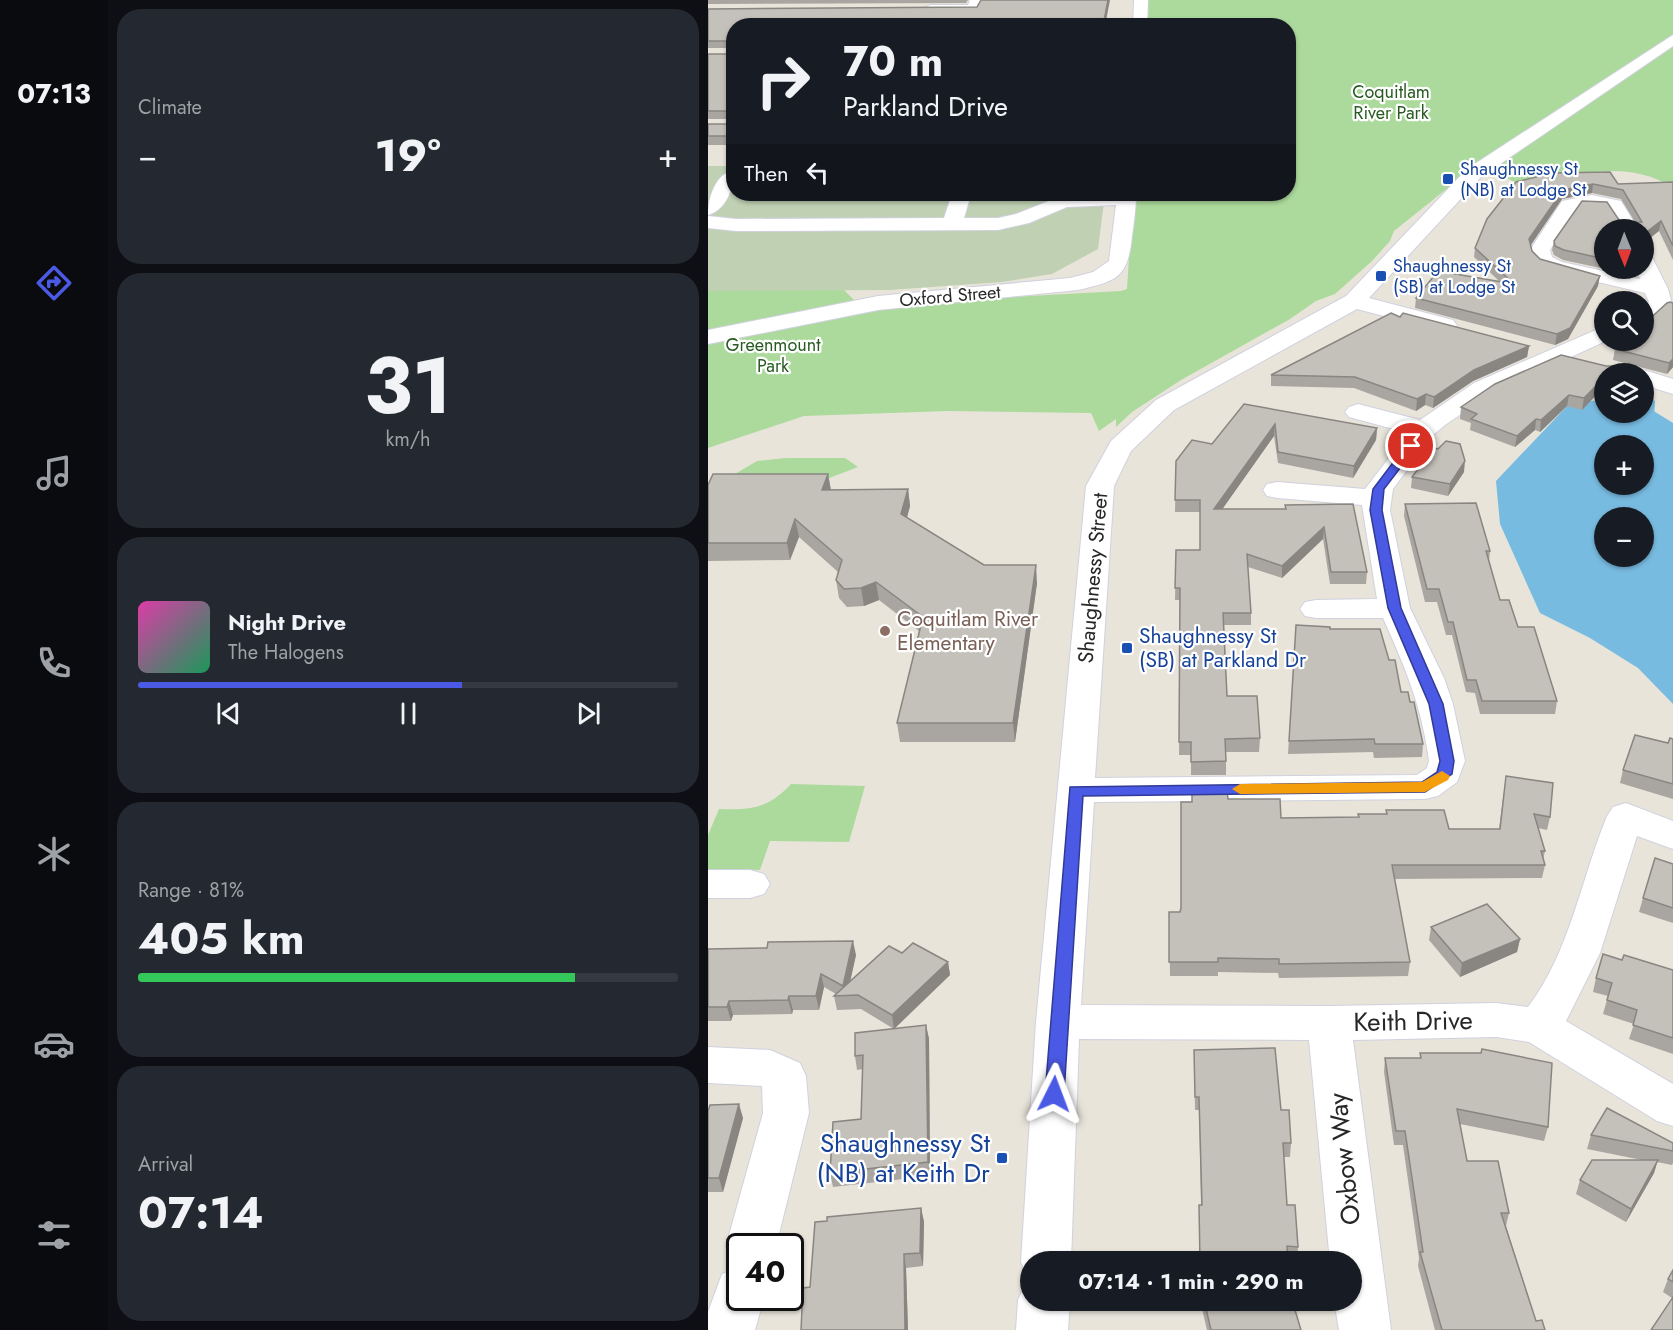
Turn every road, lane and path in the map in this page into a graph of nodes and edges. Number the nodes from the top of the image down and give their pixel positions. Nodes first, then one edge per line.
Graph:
1 (1142, 0) edge
2 (975, 5) edge
3 (915, 9) edge
4 (1141, 18) edge
5 (1673, 39) edge
6 (714, 170) dead end
7 (726, 172) edge
8 (726, 185) edge
9 (959, 201) edge
10 (1067, 201) edge
11 (1126, 201) edge
12 (708, 209) edge
13 (1624, 219) edge
14 (708, 222) edge
15 (952, 224) junction
16 (1594, 275) edge
17 (1612, 279) edge
18 (1652, 279) edge
19 (1657, 289) junction
20 (1354, 301) junction
21 (1654, 308) edge
22 (1469, 331) edge
23 (708, 337) edge
24 (1594, 338) edge
25 (1525, 346) edge
26 (1560, 355) junction
27 (1591, 363) edge
28 (1654, 381) edge
29 (1673, 387) edge
30 (1358, 412) dead end
31 (1424, 429) junction
32 (1277, 490) dead end
33 (1376, 498) junction
34 (1394, 608) junction
35 (1316, 609) dead end
36 (1076, 790) junction
37 (1673, 837) edge
38 (708, 884) edge
39 (750, 884) dead end
40 (1058, 1022) junction
41 (1329, 1023) junction
42 (1538, 1026) junction
43 (708, 1065) edge
44 (1673, 1107) edge
45 (754, 1233) edge
46 (1047, 1251) edge
47 (734, 1311) edge
48 (1043, 1311) edge
49 (729, 1330) edge
50 (1042, 1330) edge
51 (1365, 1330) edge

1 - 4 street
2 - 3 street
5 - 20 street, Shaughnessy Street
6 - 7 street
8 - 12 street
9 - 15 street
10 - 15 street
11 - 23 street, Oxford Street
13 - 16 street
14 - 15 street
17 - 19 street
18 - 19 street
19 - 21 street
20 - 22 street
20 - 36 street, Shaughnessy Street
24 - 26 street
25 - 26 street
26 - 27 street
26 - 31 street
28 - 29 street
30 - 31 street
31 - 33 street
32 - 33 street
33 - 34 street
34 - 35 street
34 - 36 street
36 - 40 street, Shaughnessy Street
37 - 42 street
38 - 39 street
40 - 41 street, Keith Drive
40 - 46 street, Shaughnessy Street
41 - 42 street, Keith Drive
41 - 51 street, Oxbow Way
42 - 44 street
43 - 45 street
47 - 49 street
48 - 50 street

